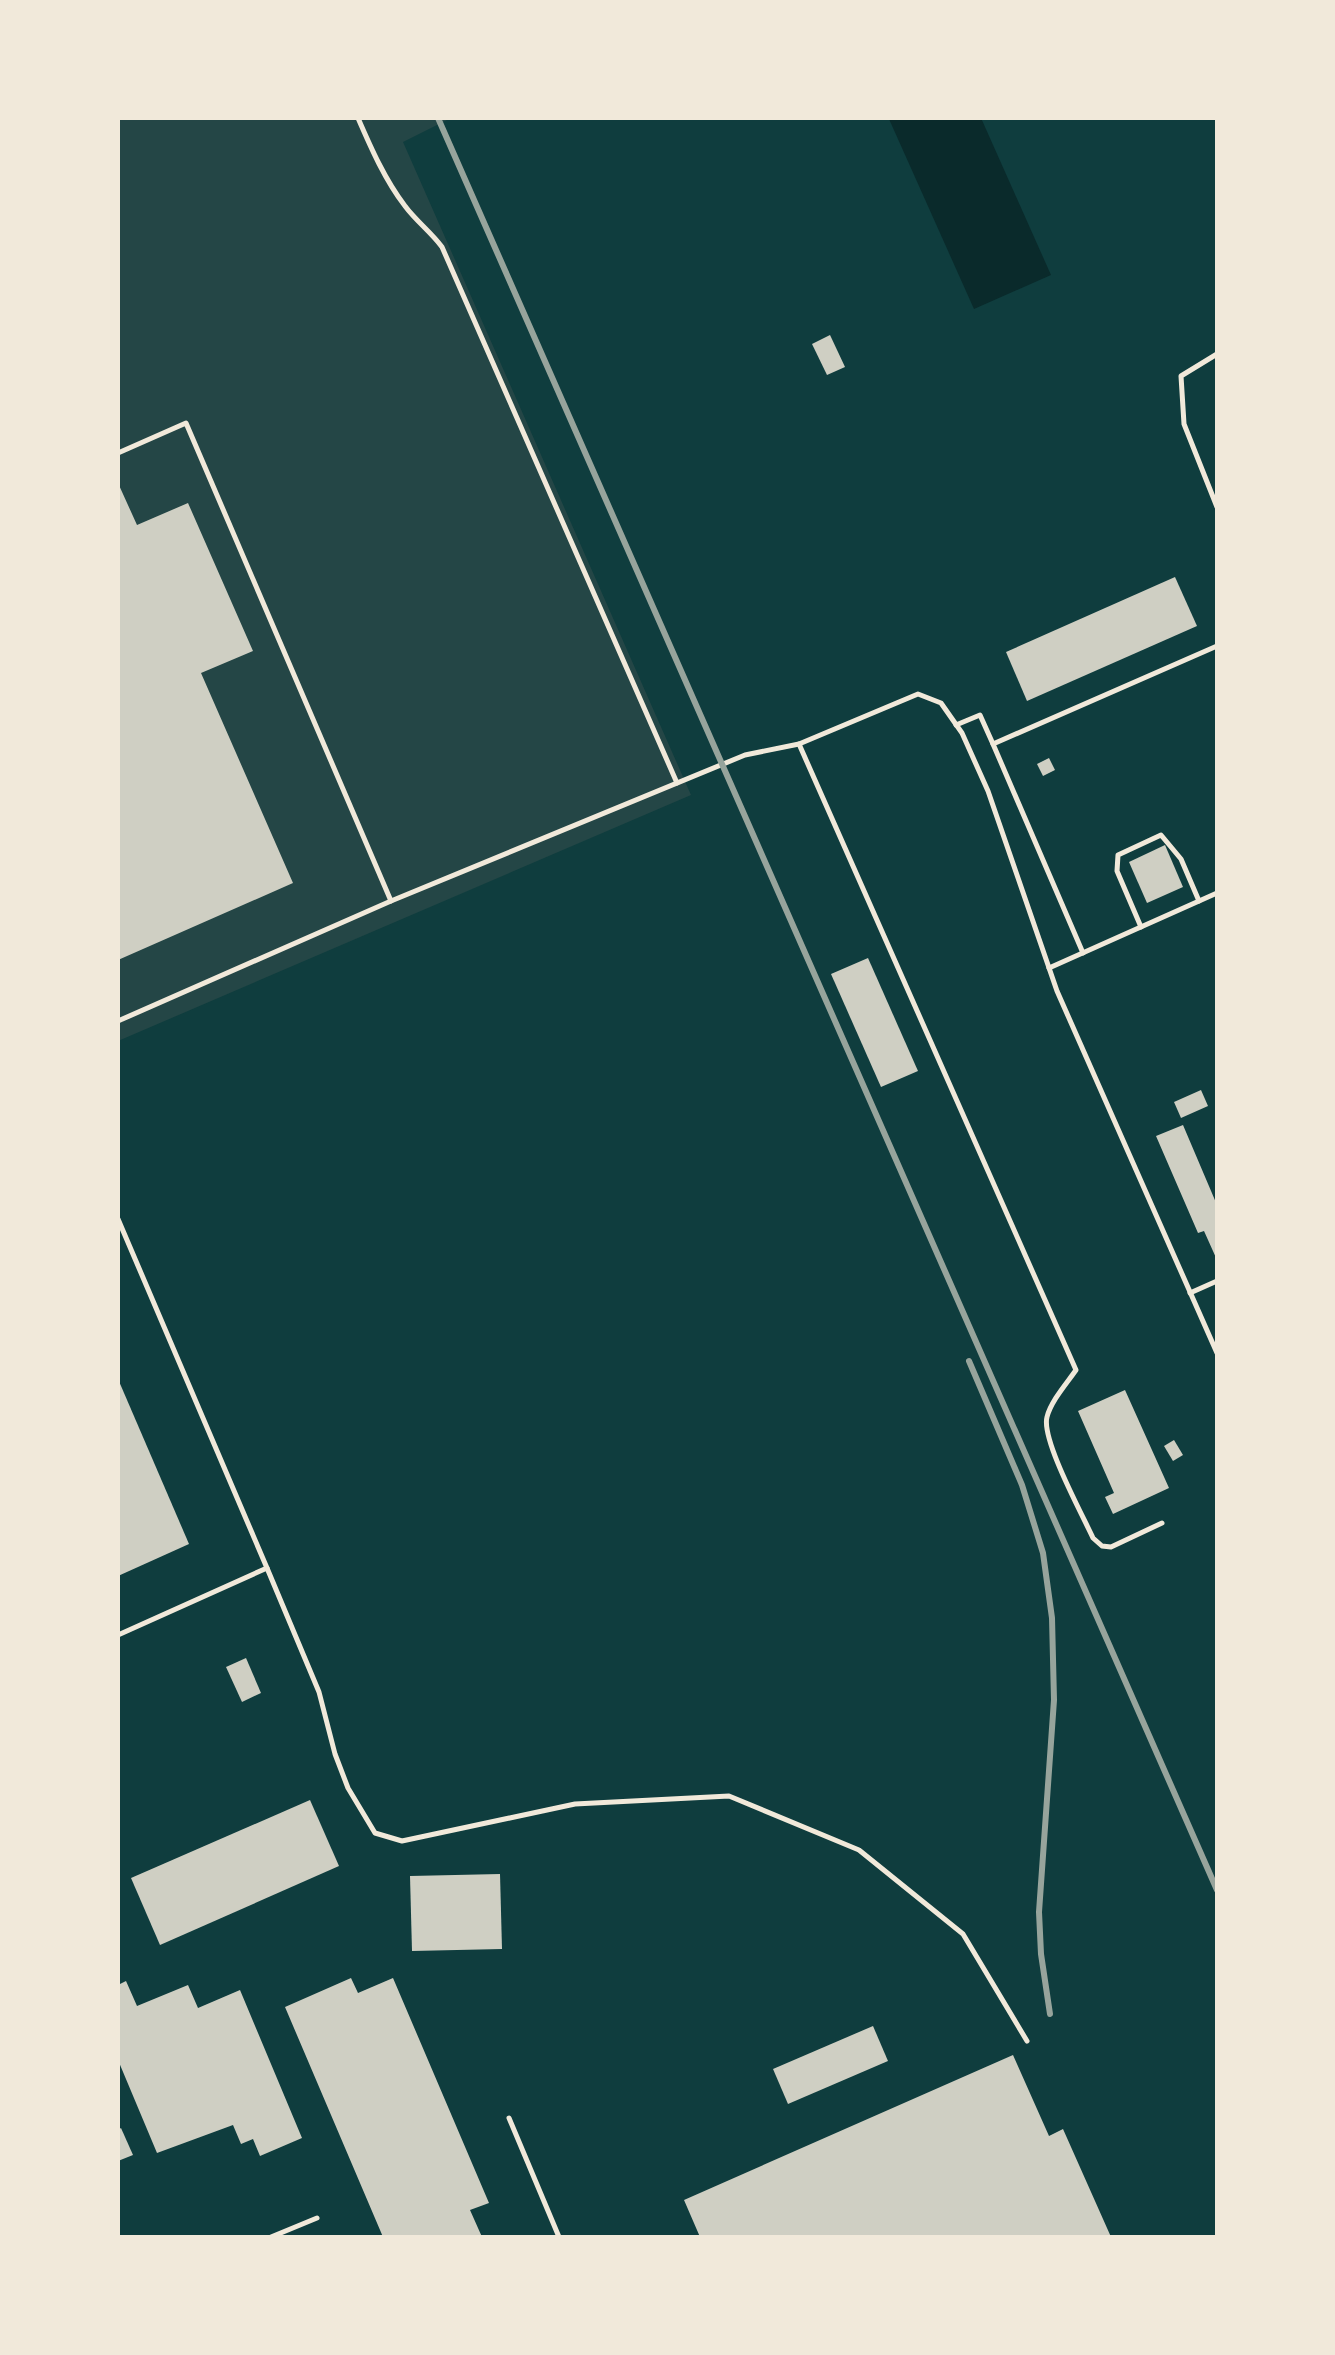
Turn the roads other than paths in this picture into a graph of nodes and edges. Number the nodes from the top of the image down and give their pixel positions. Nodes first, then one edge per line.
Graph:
1 (358, 118) edge
2 (1217, 354) edge
3 (118, 453) edge
4 (1217, 507) edge
5 (1217, 646) edge
6 (956, 725) junction
7 (799, 744) junction
8 (993, 744) junction
9 (677, 783) junction
10 (1217, 893) edge
11 (391, 901) junction
12 (1199, 901) junction
13 (1141, 927) junction
14 (1083, 953) junction
15 (1049, 968) junction
16 (118, 1021) edge
17 (118, 1219) edge
18 (1217, 1281) edge
19 (1190, 1293) junction
20 (1217, 1353) edge
21 (1162, 1523) dead end
22 (267, 1568) junction
23 (118, 1635) edge
24 (1027, 2041) dead end
25 (509, 2118) dead end
26 (317, 2218) dead end
27 (271, 2237) edge
28 (559, 2237) edge

1 - 9 lane
2 - 4 lane
3 - 11 lane
5 - 8 lane
6 - 7 lane
6 - 8 lane
6 - 15 lane
7 - 9 lane
7 - 21 lane
8 - 14 lane
9 - 11 lane
10 - 12 lane
11 - 16 lane
12 - 13 lane
12 - 13 lane
13 - 14 lane
14 - 15 lane
15 - 19 lane
17 - 22 lane
18 - 19 lane
19 - 20 lane
22 - 23 lane
22 - 24 lane
25 - 28 lane
26 - 27 lane

